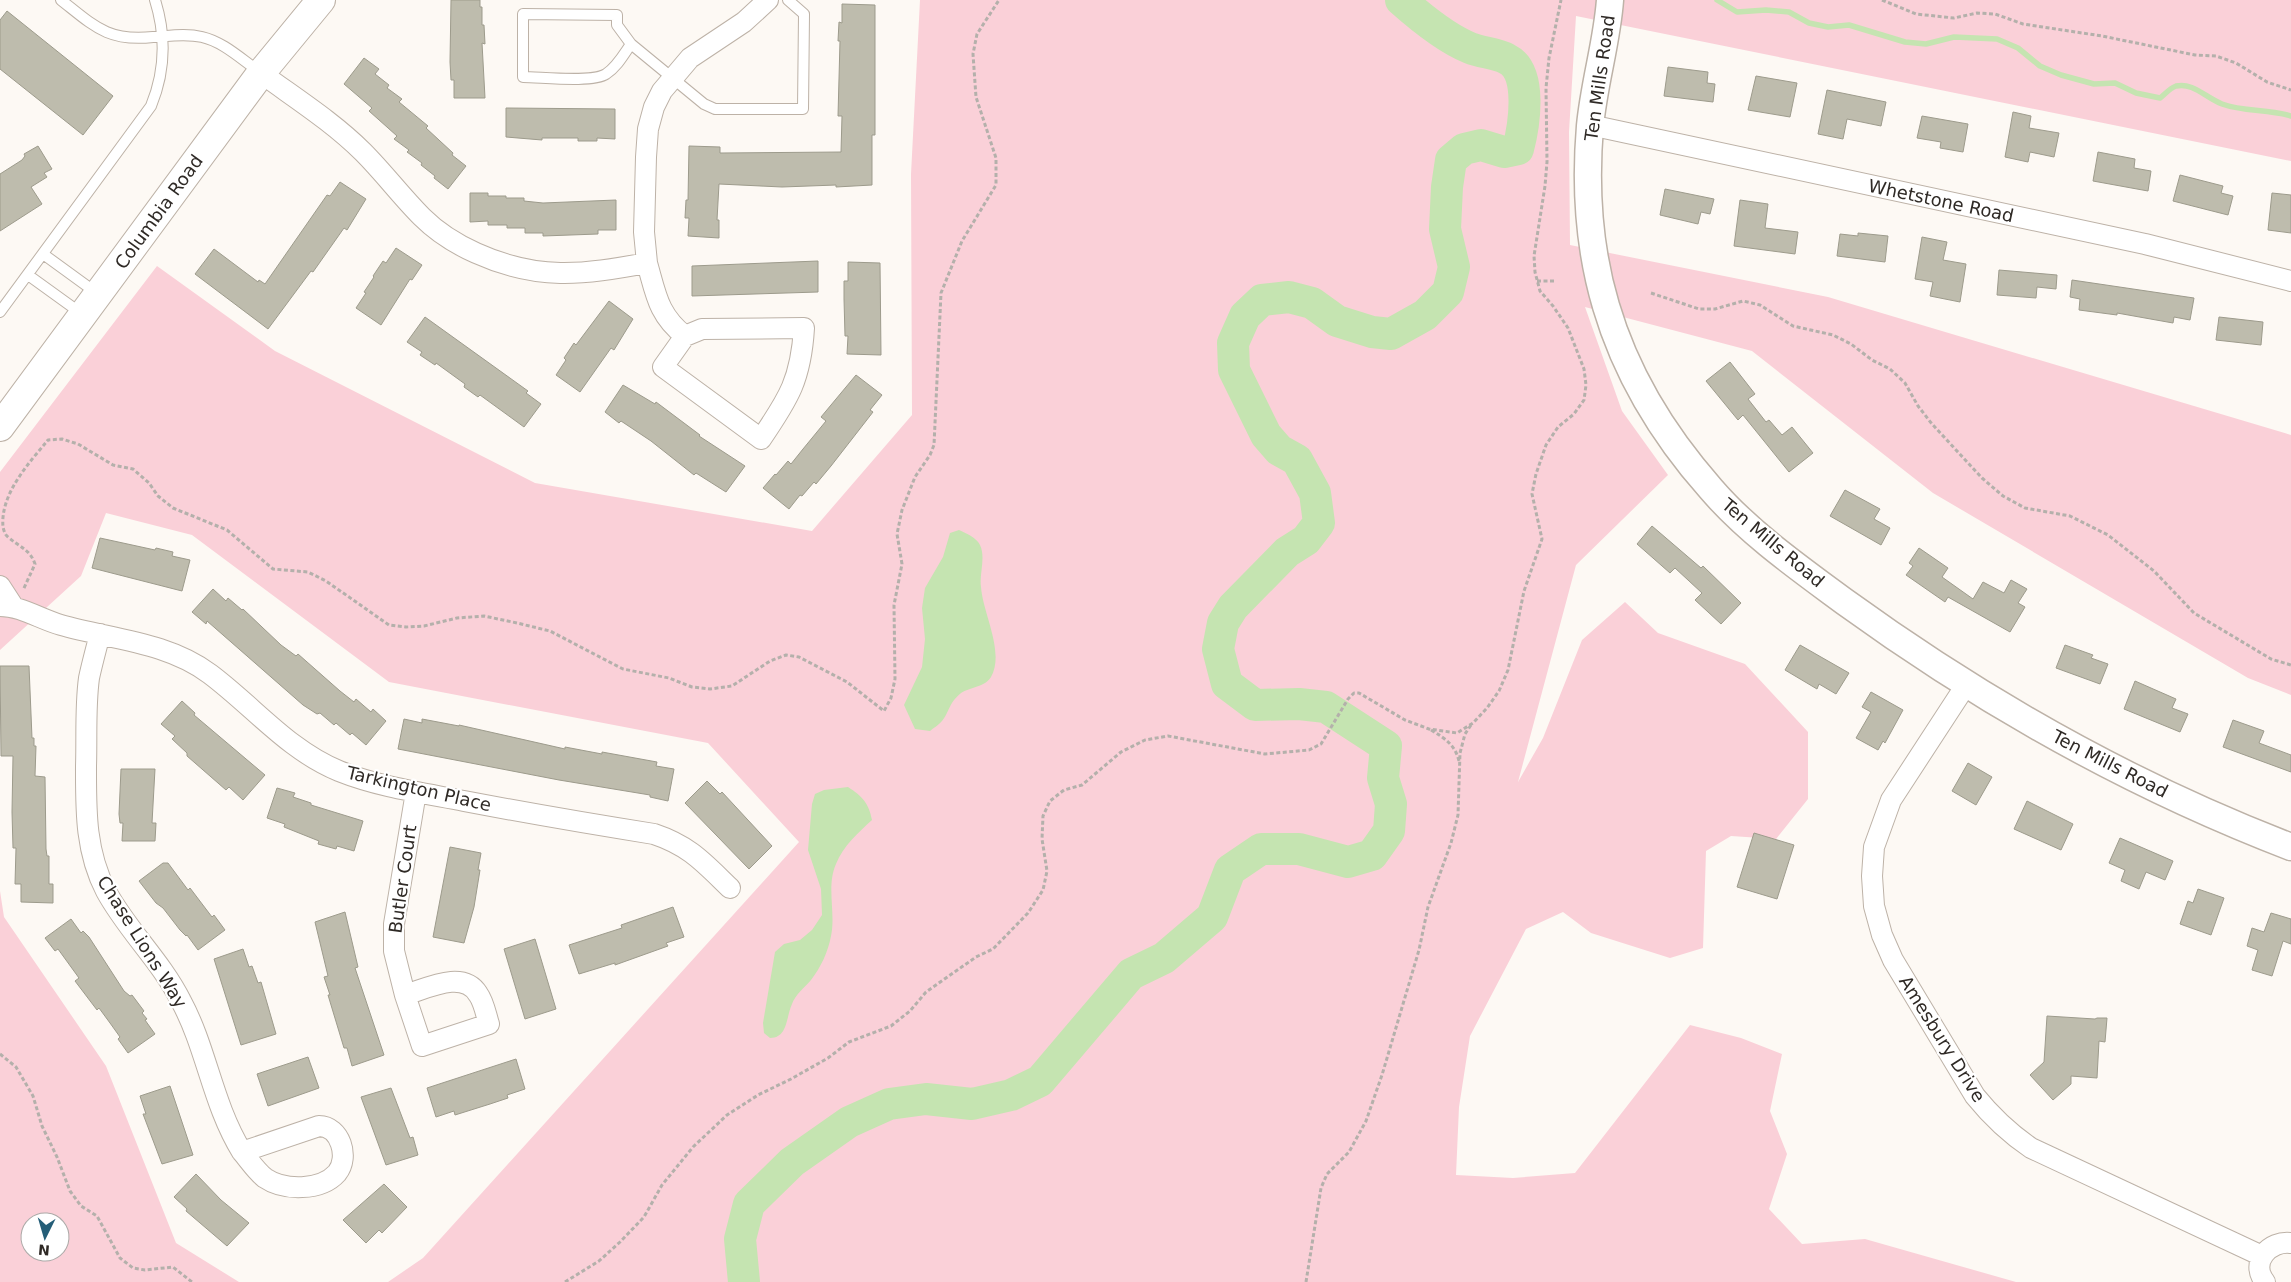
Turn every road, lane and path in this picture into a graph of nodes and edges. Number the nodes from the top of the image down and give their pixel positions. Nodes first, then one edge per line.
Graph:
1 (61, 0) edge
2 (155, 0) edge
3 (321, 0) edge
4 (768, 0) edge
5 (788, 0) edge
6 (999, 0) edge
7 (1561, 0) edge
8 (1610, 0) edge
9 (1882, 0) edge
10 (162, 36) junction
11 (631, 44) junction
12 (261, 73) junction
13 (673, 78) junction
14 (2291, 90) edge
15 (1590, 125) junction
16 (43, 254) junction
17 (647, 263) junction
18 (28, 275) junction
19 (1537, 281) junction
20 (1554, 281) dead end
21 (2291, 281) edge
22 (1650, 293) dead end
23 (91, 305) junction
24 (0, 312) edge
25 (685, 336) junction
26 (0, 427) edge
27 (0, 586) edge
28 (6, 606) edge
29 (100, 634) junction
30 (2291, 665) edge
31 (1966, 684) junction
32 (1473, 723) junction
33 (1429, 729) junction
34 (1460, 767) junction
35 (416, 792) junction
36 (2291, 847) edge
37 (730, 888) dead end
38 (405, 995) dead end
39 (0, 1054) edge
40 (242, 1152) junction
41 (2291, 1243) edge
42 (2262, 1256) junction
43 (192, 1282) edge
44 (565, 1282) edge
45 (1306, 1282) edge
46 (2265, 1282) edge

1 - 10 lane
2 - 10 lane
3 - 12 main road, Columbia Road
4 - 13 street
5 - 13 lane
6 - 28 path
7 - 19 path
8 - 15 street, Ten Mills Road
9 - 14 path
10 - 12 lane
10 - 16 lane
11 - 11 lane
11 - 13 lane
12 - 17 street
12 - 23 main road, Columbia Road
13 - 17 street
15 - 21 street, Whetstone Road
15 - 31 street, Ten Mills Road
16 - 18 lane
16 - 23 lane
17 - 25 street
18 - 23 lane
18 - 24 lane
19 - 20 path
19 - 32 path
22 - 30 path
23 - 26 main road, Columbia Road
25 - 25 street
27 - 28 street
28 - 29 street, Tarkington Place
29 - 35 street, Tarkington Place
29 - 40 street, Chase Lions Way
31 - 36 street, Ten Mills Road
31 - 42 street, Amesbury Drive
32 - 33 path
32 - 34 path
33 - 34 path
33 - 44 path
34 - 45 path
35 - 37 street, Tarkington Place
35 - 38 street, Butler Court
39 - 43 path
40 - 40 street, Chase Lions Way
41 - 42 street
42 - 46 street

